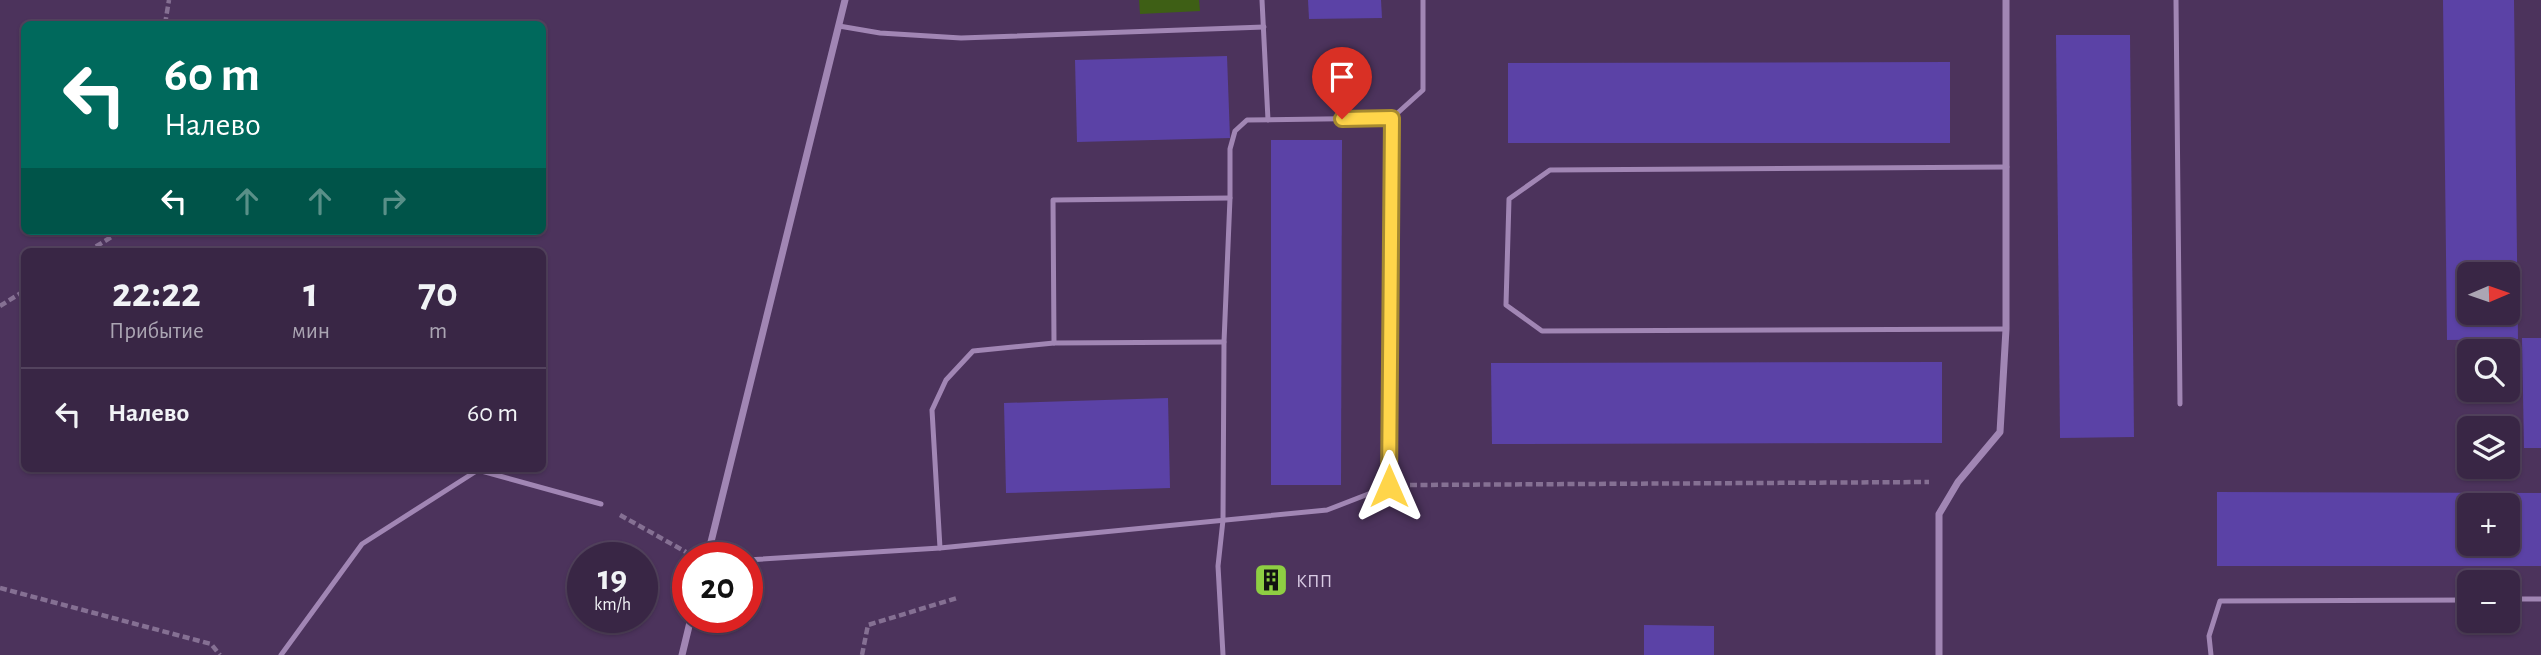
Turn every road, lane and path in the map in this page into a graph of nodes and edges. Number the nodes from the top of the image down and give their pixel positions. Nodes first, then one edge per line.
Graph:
1 (169, 0) edge
2 (845, 0) edge
3 (1262, 0) edge
4 (1423, 0) edge
5 (2006, 0) edge
6 (2176, 0) edge
7 (166, 21) edge
8 (839, 26) junction
9 (1264, 27) junction
10 (1392, 118) junction
11 (1268, 120) junction
12 (2007, 167) junction
13 (1230, 198) junction
14 (115, 235) edge
15 (93, 248) edge
16 (21, 293) edge
17 (0, 306) edge
18 (2006, 329) junction
19 (1224, 342) junction
20 (1054, 343) junction
21 (2180, 404) dead end
22 (475, 472) edge
23 (485, 472) edge
24 (1958, 482) junction
25 (1389, 486) junction
26 (601, 504) joint
27 (1223, 520) junction
28 (711, 542) edge
29 (672, 544) edge
30 (940, 548) junction
31 (763, 559) edge
32 (0, 588) edge
33 (957, 598) dead end
34 (2520, 599) edge
35 (2541, 599) edge
36 (2457, 600) edge
37 (687, 633) edge
38 (220, 655) edge
39 (281, 655) edge
40 (682, 655) edge
41 (862, 655) edge
42 (1223, 655) edge
43 (1939, 655) edge
44 (2211, 655) edge

1 - 7 path
2 - 8 street
3 - 9 lane
4 - 10 lane
5 - 12 street
6 - 21 lane
8 - 9 lane
8 - 28 street
9 - 11 lane
10 - 11 lane
10 - 25 lane
11 - 13 lane
12 - 18 street
12 - 18 lane
13 - 19 lane
13 - 20 lane
14 - 15 path
16 - 17 path
18 - 24 street
19 - 20 lane
19 - 27 lane
20 - 30 lane
22 - 39 lane
23 - 26 lane
24 - 25 path
24 - 43 street
25 - 27 lane
26 - 29 path
27 - 30 lane
27 - 42 lane
30 - 31 lane
32 - 38 path
33 - 41 path
34 - 35 lane
36 - 44 lane
37 - 40 street

